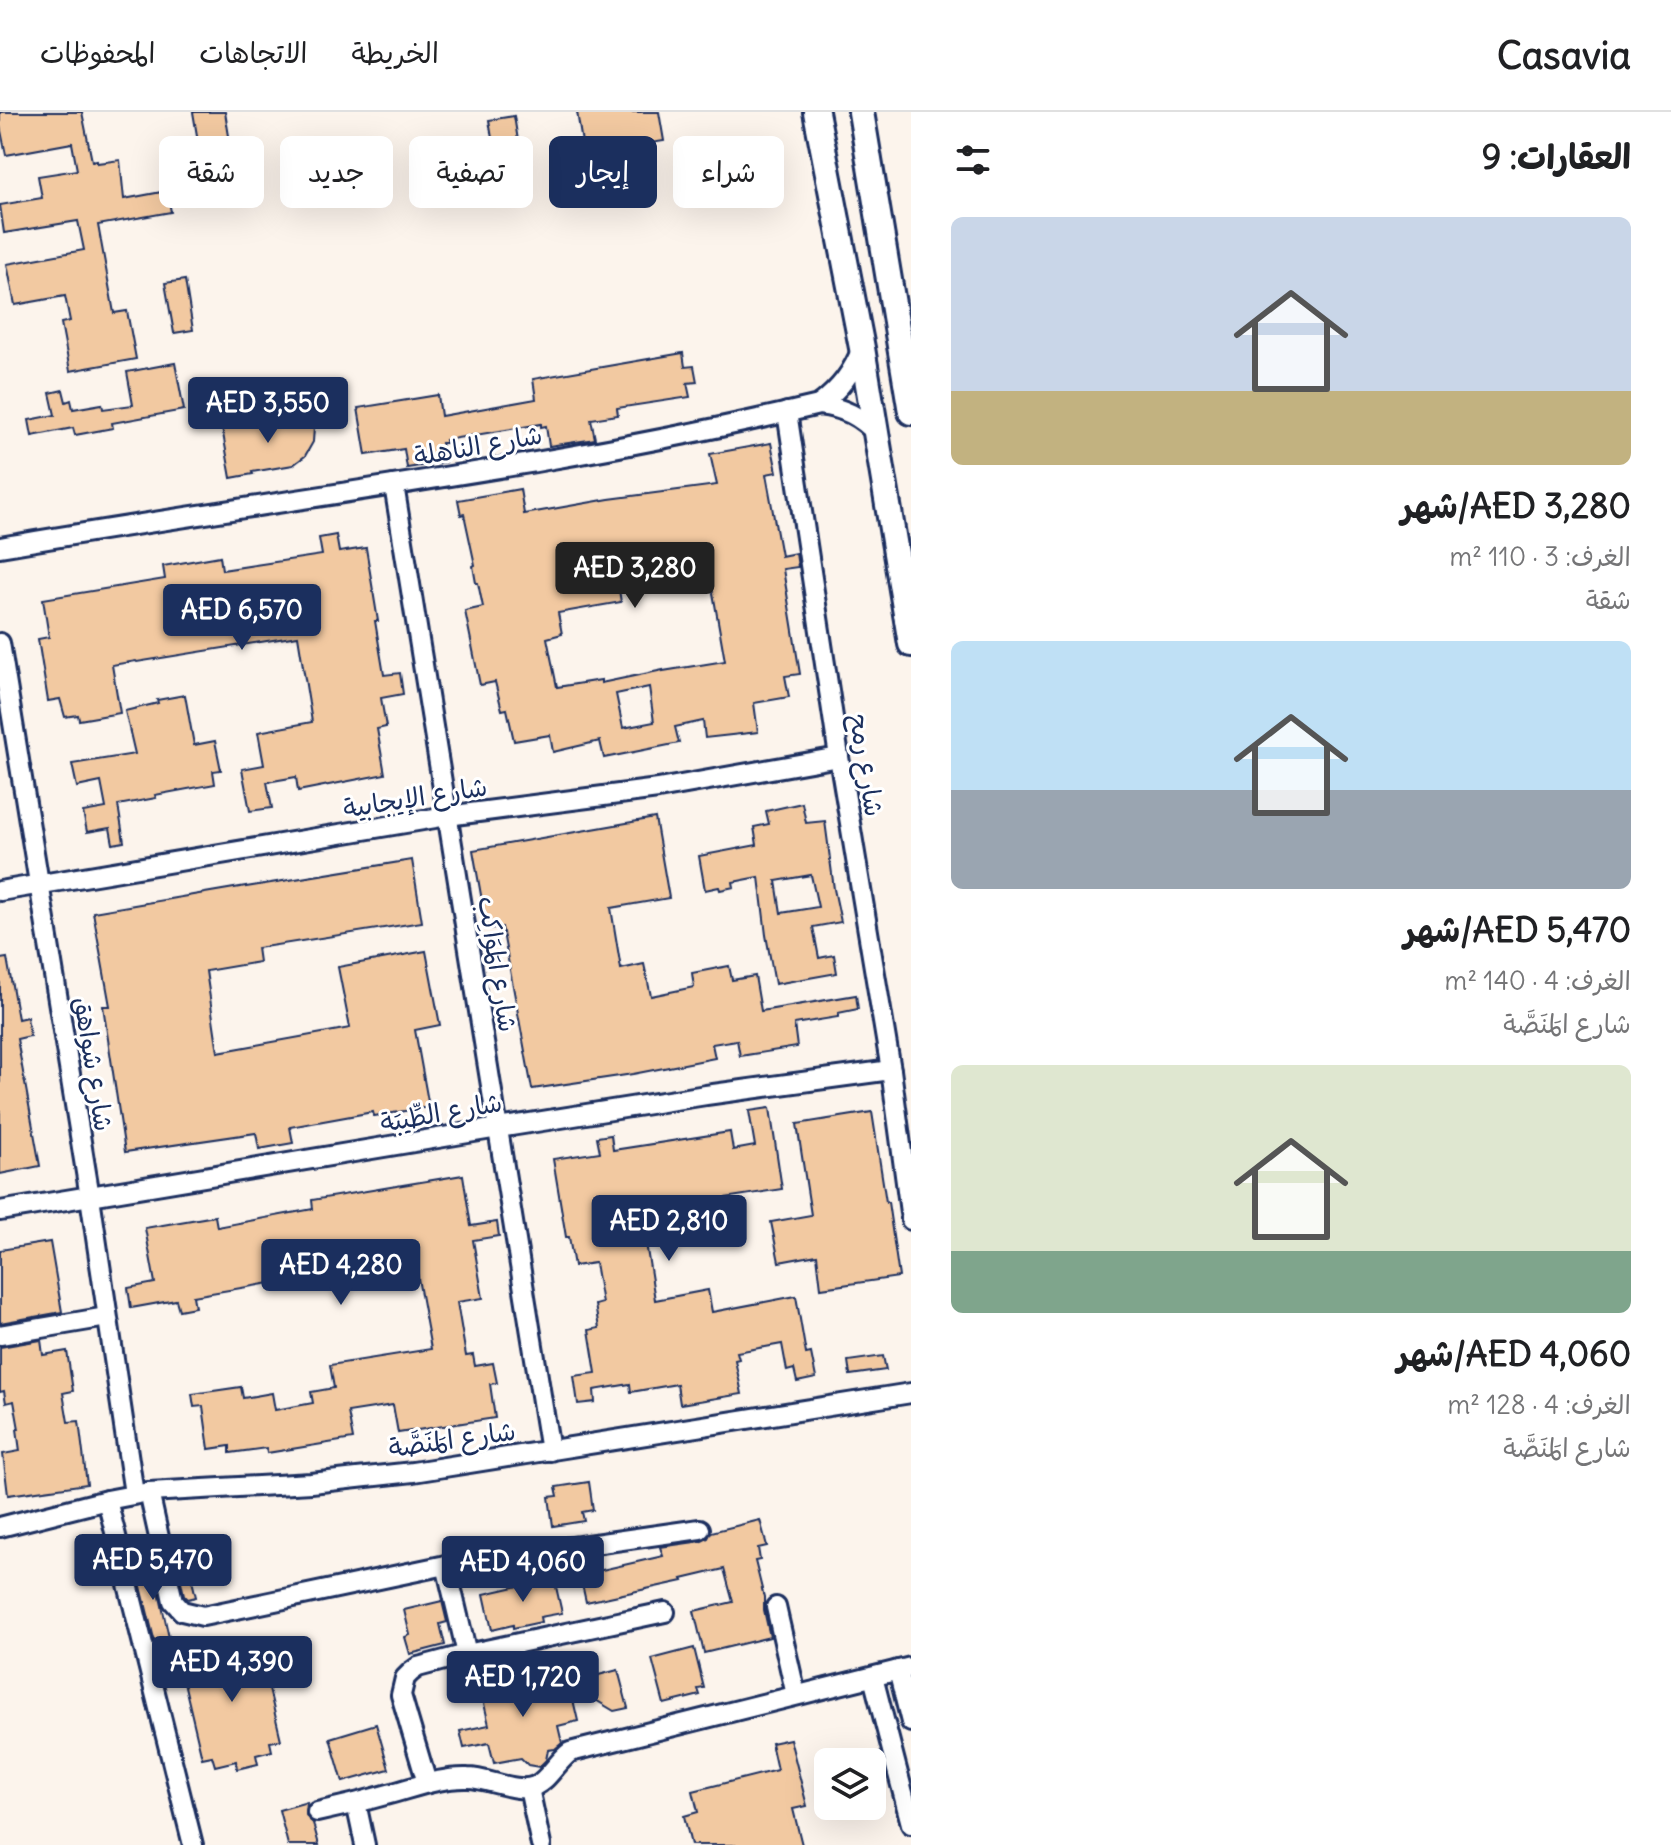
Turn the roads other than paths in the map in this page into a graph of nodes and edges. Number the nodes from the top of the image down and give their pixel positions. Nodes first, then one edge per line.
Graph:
1 (816, 112) edge
2 (861, 112) edge
3 (862, 348) junction
4 (819, 405) junction
5 (787, 412) junction
6 (911, 412) edge
7 (877, 434) junction
8 (394, 485) junction
9 (0, 541) edge
10 (0, 547) edge
11 (0, 643) edge
12 (911, 644) edge
13 (6, 729) edge
14 (839, 757) junction
15 (447, 816) junction
16 (39, 885) junction
17 (0, 891) edge
18 (891, 1070) junction
19 (498, 1128) junction
20 (90, 1197) junction
21 (0, 1211) edge
22 (911, 1220) edge
23 (107, 1317) junction
24 (0, 1335) edge
25 (911, 1393) edge
26 (550, 1451) junction
27 (142, 1493) junction
28 (107, 1500) junction
29 (0, 1527) edge
30 (700, 1529) dead end
31 (446, 1565) junction
32 (776, 1607) dead end
33 (665, 1612) dead end
34 (467, 1654) junction
35 (905, 1669) edge
36 (873, 1677) junction
37 (796, 1695) junction
38 (911, 1722) edge
39 (427, 1783) junction
40 (529, 1788) junction
41 (356, 1803) junction
42 (317, 1812) dead end
43 (911, 1824) edge
44 (193, 1845) edge
45 (365, 1845) edge
46 (541, 1845) edge

1 - 3 main road
2 - 6 main road
3 - 4 street
3 - 7 main road
4 - 5 street, شارع الناهلة
4 - 7 street, شارع الناهلة
5 - 8 street, شارع الناهلة
5 - 14 street, شارع رمح
7 - 12 main road
8 - 10 street, شارع الناهلة
8 - 15 street, شارع المَوَاكِب
9 - 10 street
11 - 13 street, شارع شواهق
13 - 16 street, شارع شواهق
14 - 15 street, شارع الإيجابية
14 - 18 street, شارع رمح
15 - 16 street, شارع الإيجابية
15 - 19 street, شارع المَوَاكِب
16 - 17 street, شارع الإيجابية
16 - 20 street, شارع شواهق
18 - 19 street, شارع الطِّيبَة
18 - 22 street, شارع رمح
19 - 20 street, شارع الطِّيبَة
19 - 26 street, شارع المَوَاكِب
20 - 21 street, شارع الطِّيبَة
20 - 23 street, شارع شواهق
23 - 24 street
23 - 27 street, شارع شواهق
25 - 26 street, شارع المَنَصَّة
26 - 27 street, شارع المَنَصَّة
27 - 28 street, شارع المَنَصَّة
27 - 31 street, شارع شواهق
28 - 29 street, شارع المَنَصَّة
28 - 44 street
30 - 31 street, شارع شواهق
31 - 34 street
32 - 37 street
33 - 34 street
34 - 39 street
35 - 36 street
35 - 38 street
36 - 37 street
36 - 43 street
37 - 40 street
39 - 40 street
39 - 41 street
40 - 46 street
41 - 42 street
41 - 45 street

